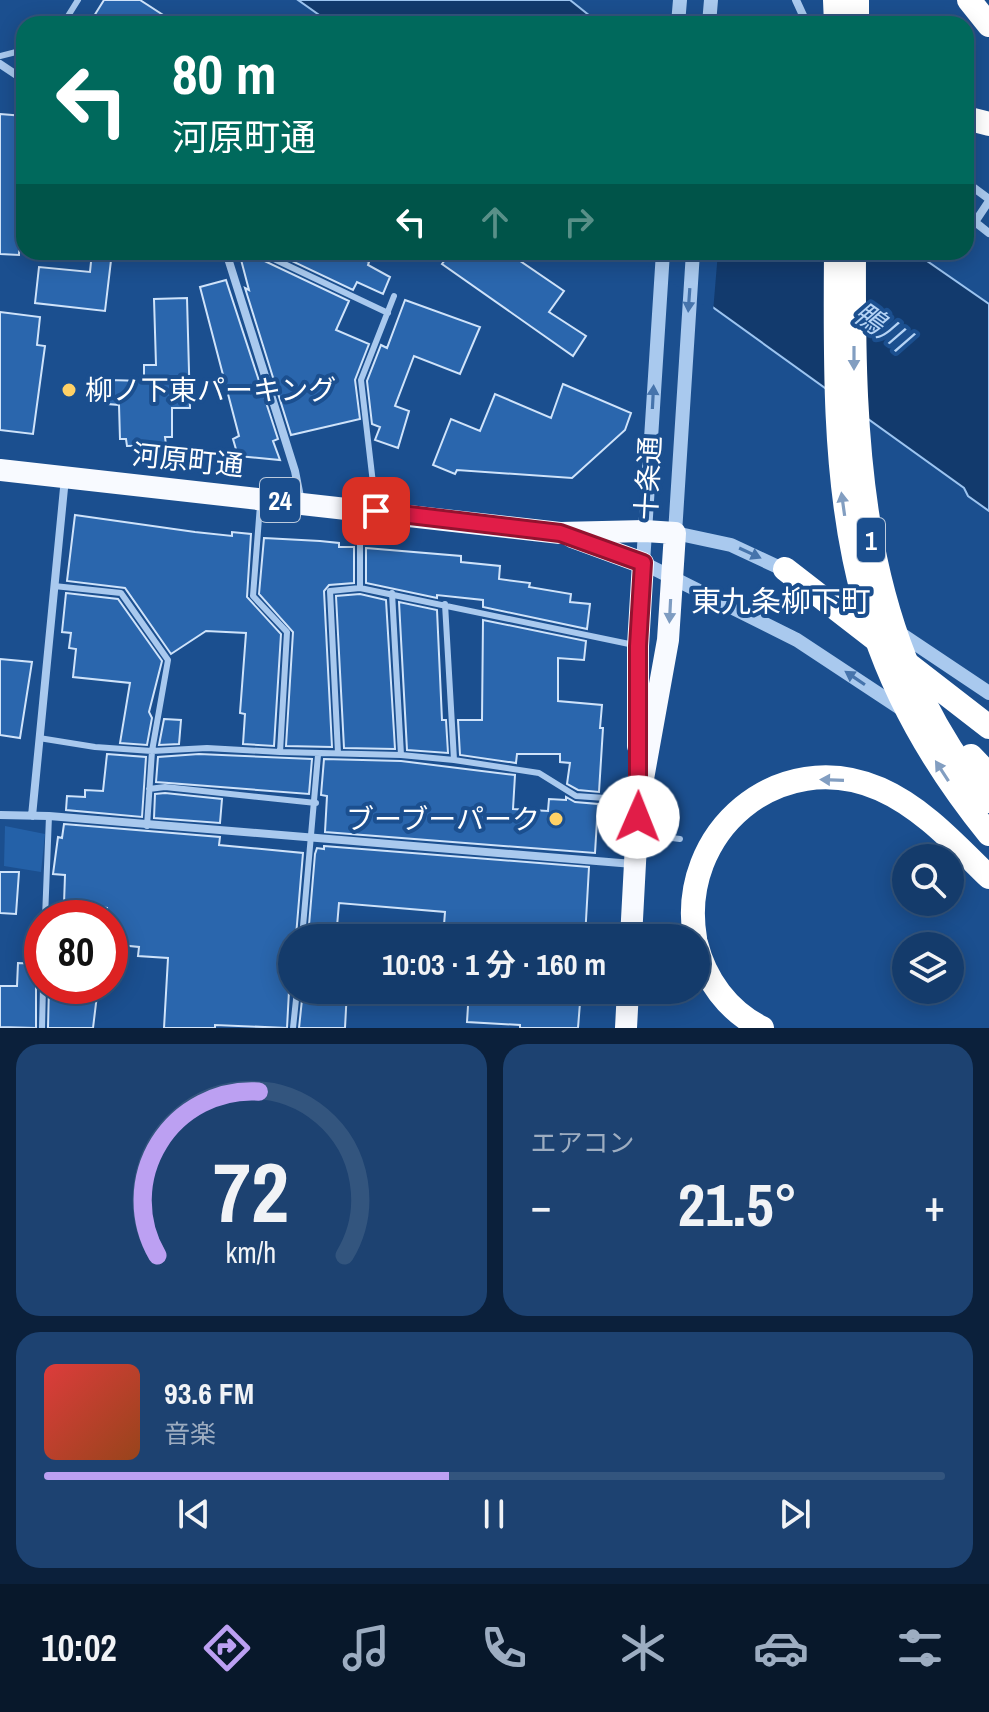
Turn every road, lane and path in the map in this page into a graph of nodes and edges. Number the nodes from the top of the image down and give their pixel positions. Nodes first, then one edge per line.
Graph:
1 (969, 0) edge
2 (989, 25) edge
3 (989, 200) edge
4 (989, 233) edge
5 (229, 260) edge
6 (276, 260) edge
7 (662, 260) edge
8 (692, 260) edge
9 (836, 260) edge
10 (854, 260) edge
11 (394, 296) dead end
12 (388, 313) junction
13 (0, 470) edge
14 (65, 477) junction
15 (261, 498) junction
16 (301, 502) junction
17 (368, 510) junction
18 (645, 531) junction
19 (560, 533) junction
20 (675, 533) junction
21 (643, 563) junction
22 (785, 569) junction
23 (672, 577) junction
24 (54, 586) junction
25 (360, 588) junction
26 (392, 593) junction
27 (445, 604) junction
28 (638, 646) junction
29 (989, 693) edge
30 (989, 727) edge
31 (39, 738) junction
32 (152, 751) junction
33 (280, 752) junction
34 (338, 753) junction
35 (318, 755) junction
36 (401, 755) junction
37 (454, 760) junction
38 (983, 767) edge
39 (149, 789) junction
40 (639, 801) junction
41 (989, 801) edge
42 (316, 803) junction
43 (0, 815) edge
44 (32, 816) junction
45 (49, 816) junction
46 (147, 827) junction
47 (637, 834) junction
48 (989, 834) edge
49 (680, 839) dead end
50 (312, 840) junction
51 (635, 864) junction
52 (989, 877) edge
53 (46, 900) edge
54 (303, 924) edge
55 (632, 924) edge
56 (693, 924) edge
57 (710, 976) edge
58 (43, 1004) edge
59 (296, 1004) edge
60 (627, 1004) edge
61 (42, 1028) edge
62 (293, 1028) edge
63 (626, 1028) edge
64 (762, 1028) edge

1 - 2 highway
3 - 4 street
5 - 16 street
6 - 12 lane
18 -> 7 street, 十条通
8 -> 20 street, 十条通
48 -> 9 highway, 1, bridge
10 -> 41 highway, 1, bridge
11 - 12 lane
12 - 17 lane
13 - 14 highway, 河原町通 / 24
14 - 15 highway, 河原町通 / 24
14 - 24 street
15 - 16 highway, 河原町通 / 24
15 - 33 lane
16 - 17 highway, 河原町通 / 24
17 - 19 highway, 河原町通 / 24
17 - 25 lane
18 - 19 highway, 河原町通 / 24
18 - 20 highway, 24
18 - 21 street, 十条通
19 - 21 highway, 河原町通 / 24
20 -> 22 street
20 - 23 highway, 十条通
21 - 23 street
21 - 28 highway, 十条通
22 - 29 street
22 - 30 highway
38 -> 23 street
23 -> 40 highway, 十条通
24 - 31 street
24 - 32 lane
25 - 26 lane
25 - 34 lane
26 - 27 lane
26 - 36 lane
27 - 28 lane
27 - 37 lane
28 - 40 highway, 十条通
31 - 32 lane
31 - 44 street
32 - 33 lane
32 - 39 lane
33 - 35 lane
34 - 35 lane
34 - 36 lane
35 - 42 lane
36 - 37 lane
37 - 40 lane
39 - 42 lane
39 - 46 lane
40 - 47 highway, 十条通
42 - 50 lane
43 - 44 street
44 - 45 street
45 - 46 street
45 - 53 lane
46 - 50 street
47 - 49 lane
47 - 51 highway, 十条通
50 - 51 street
50 - 54 lane
51 - 55 highway, 十条通
52 -> 56 highway
57 - 64 highway
58 - 61 lane
59 - 62 lane
60 - 63 highway

